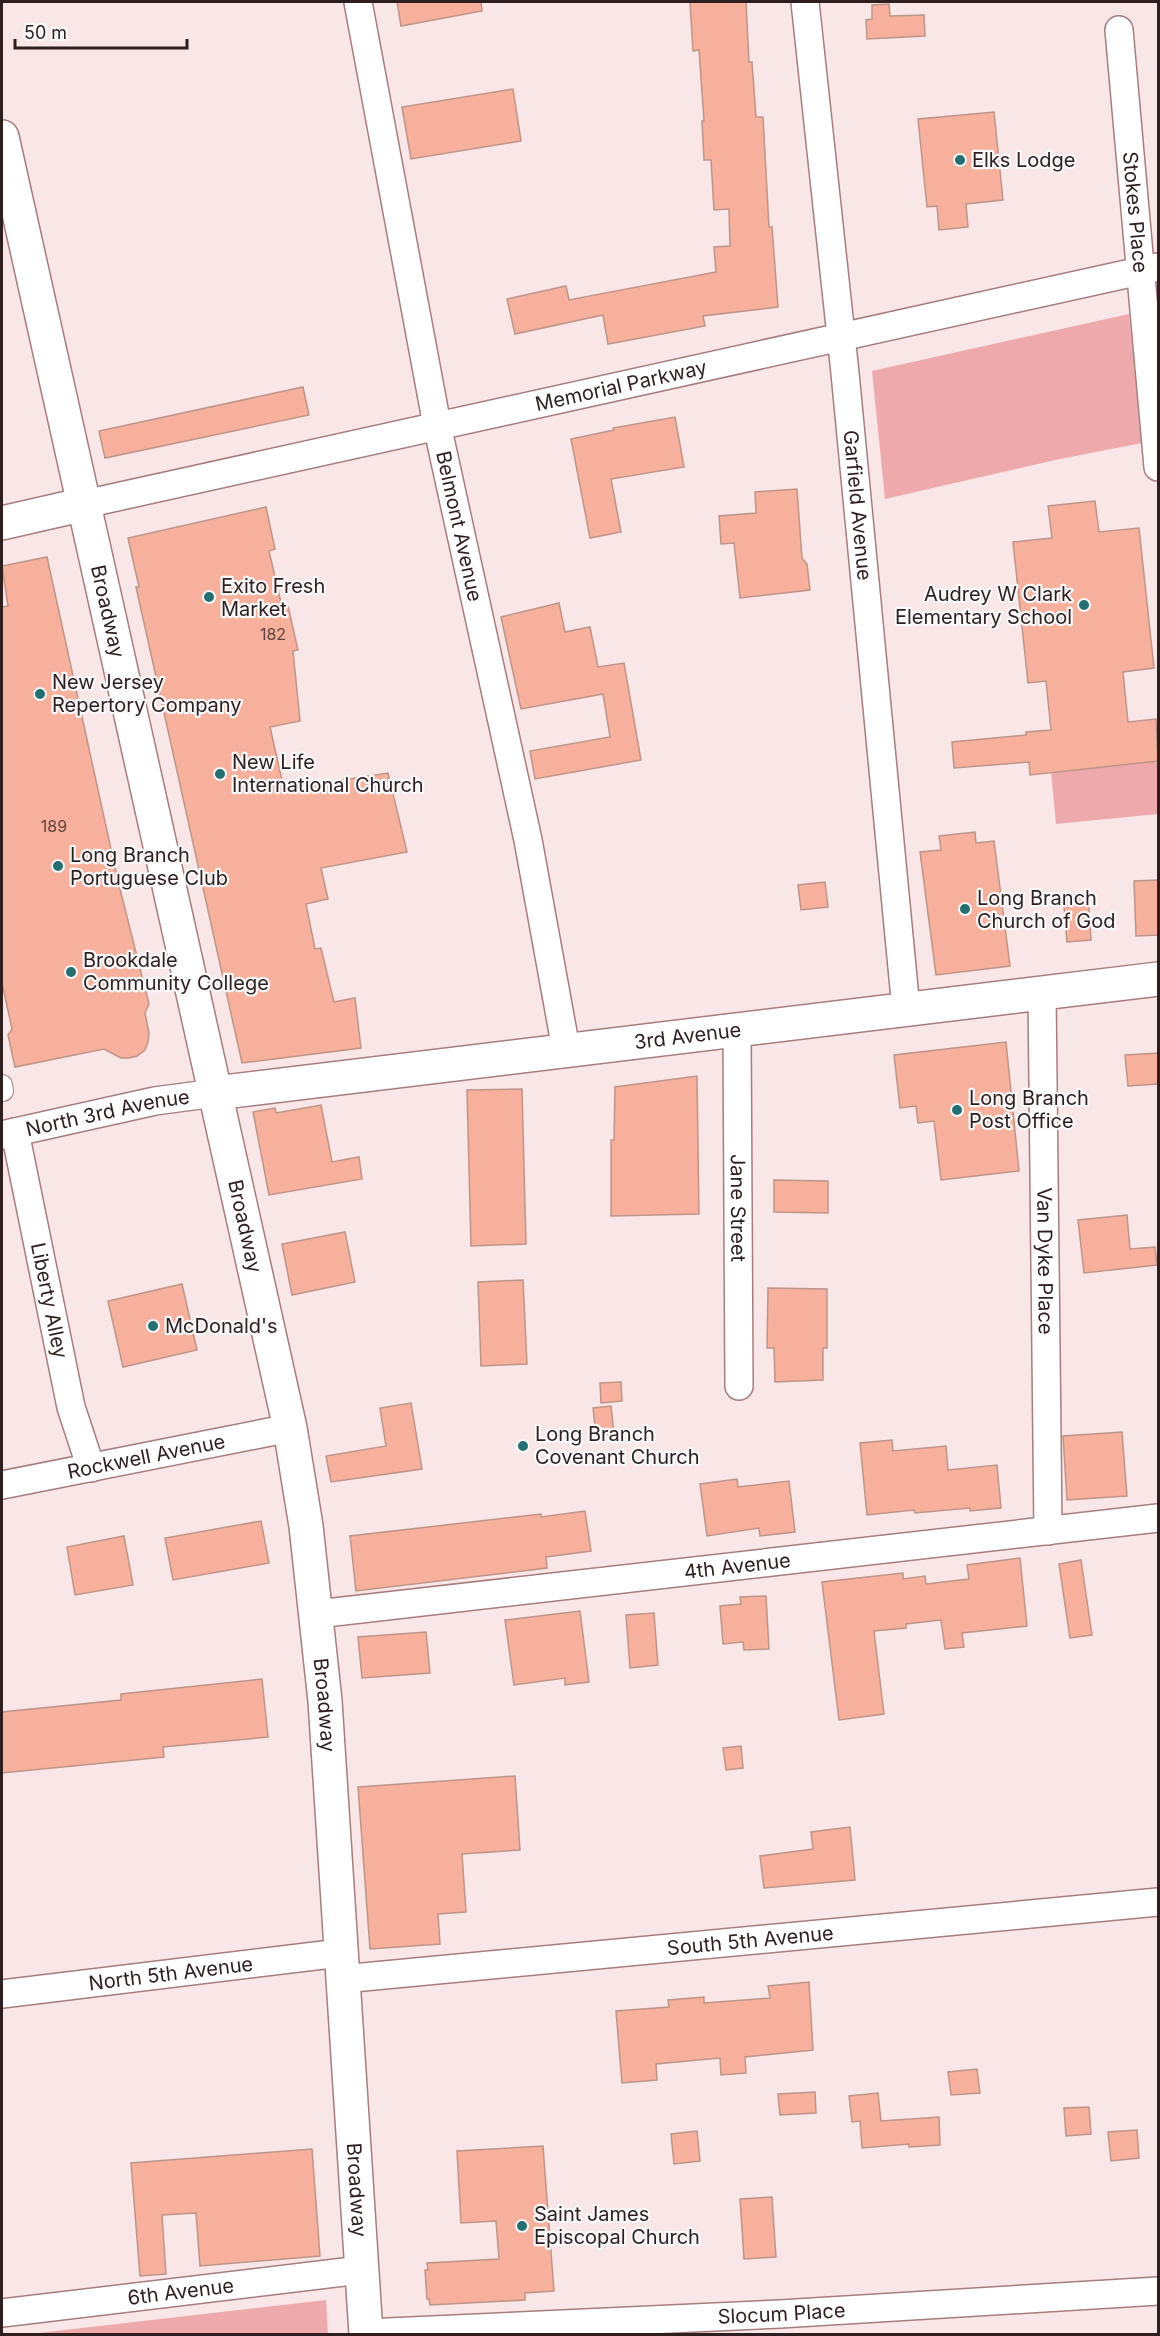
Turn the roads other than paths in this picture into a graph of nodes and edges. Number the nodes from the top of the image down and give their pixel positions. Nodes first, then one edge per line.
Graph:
1 (358, 2) edge
2 (806, 2) edge
3 (1119, 30) dead end
4 (2, 137) edge
5 (1149, 269) edge
6 (841, 336) junction
7 (437, 425) junction
8 (1158, 467) edge
9 (84, 504) junction
10 (2, 523) edge
11 (1158, 979) edge
12 (1042, 993) junction
13 (906, 1010) junction
14 (737, 1031) junction
15 (566, 1049) junction
16 (215, 1093) junction
17 (8, 1133) edge
18 (739, 1386) dead end
19 (290, 1428) junction
20 (91, 1468) junction
21 (2, 1485) edge
22 (1158, 1518) edge
23 (1048, 1531) junction
24 (316, 1614) junction
25 (1158, 1902) edge
26 (1158, 1908) edge
27 (341, 1966) junction
28 (2, 1994) edge
29 (361, 2270) junction
30 (1158, 2291) edge
31 (2, 2313) edge
32 (366, 2334) edge

1 - 7 street, Belmont Avenue
2 - 6 street, Garfield Avenue
3 - 5 street, Stokes Place
4 - 9 street, Broadway
5 - 6 street, Memorial Parkway
5 - 8 street, Stokes Place
6 - 7 street, Memorial Parkway
6 - 13 street, Garfield Avenue
7 - 9 street, Memorial Parkway
7 - 15 street, Belmont Avenue
9 - 10 street
9 - 16 street, Broadway
11 - 12 street, 3rd Avenue
12 - 13 street, 3rd Avenue
12 - 23 street, Van Dyke Place
13 - 14 street, 3rd Avenue
14 - 15 street, 3rd Avenue
14 - 18 street, Jane Street
15 - 16 street, 3rd Avenue
16 - 17 street, North 3rd Avenue
16 - 19 street, Broadway
17 - 20 street, Liberty Alley
19 - 20 street, Rockwell Avenue
19 - 24 street, Broadway
20 - 21 street, Rockwell Avenue
22 - 23 street, 4th Avenue
23 - 24 street, 4th Avenue
24 - 27 street, Broadway
25 - 26 street
25 - 27 street, South 5th Avenue
27 - 28 street, North 5th Avenue
27 - 29 street, Broadway
29 - 31 street, 6th Avenue
29 - 32 street, Broadway
30 - 32 street, Slocum Place

